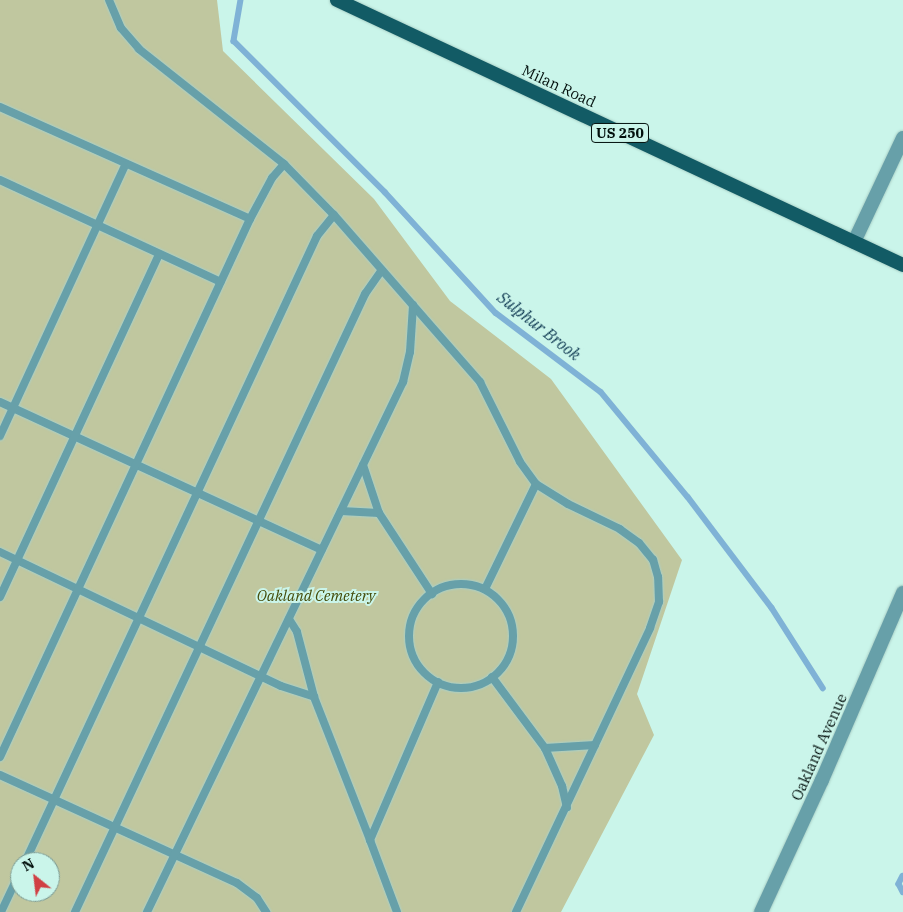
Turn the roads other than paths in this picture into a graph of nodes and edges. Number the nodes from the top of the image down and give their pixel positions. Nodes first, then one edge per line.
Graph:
1 (109, 0) edge
2 (337, 0) edge
3 (0, 107) edge
4 (903, 138) edge
5 (284, 164) junction
6 (125, 165) junction
7 (0, 180) edge
8 (334, 215) junction
9 (250, 219) junction
10 (98, 225) junction
11 (854, 242) junction
12 (159, 254) junction
13 (903, 265) edge
14 (382, 270) junction
15 (221, 282) junction
16 (413, 305) junction
17 (0, 402) edge
18 (13, 408) junction
19 (0, 436) edge
20 (74, 436) junction
21 (137, 464) junction
22 (363, 465) junction
23 (536, 484) junction
24 (196, 493) junction
25 (341, 511) junction
26 (379, 513) junction
27 (257, 520) junction
28 (322, 550) junction
29 (0, 552) edge
30 (18, 560) junction
31 (79, 589) junction
32 (484, 589) junction
33 (903, 593) edge
34 (432, 594) junction
35 (0, 597) edge
36 (140, 617) junction
37 (289, 619) junction
38 (198, 645) junction
39 (262, 674) junction
40 (492, 677) junction
41 (438, 682) junction
42 (314, 697) junction
43 (595, 745) junction
44 (544, 748) junction
45 (0, 757) edge
46 (0, 774) edge
47 (54, 800) junction
48 (567, 807) junction
49 (113, 827) junction
50 (370, 840) junction
51 (30, 852) edge
52 (174, 854) junction
53 (10, 893) edge
54 (1, 912) edge
55 (75, 912) edge
56 (147, 912) edge
57 (266, 912) edge
58 (397, 912) edge
59 (516, 912) edge
60 (761, 912) edge

1 - 5 lane
2 - 11 main road, Milan Road / US 250
3 - 6 lane
4 - 11 street
5 - 8 lane
5 - 9 lane
6 - 9 lane
6 - 10 lane
7 - 10 lane
8 - 14 lane
8 - 24 lane
9 - 15 lane
10 - 12 lane
10 - 18 lane
11 - 13 main road, Milan Road / US 250
12 - 15 lane
12 - 20 lane
14 - 16 lane
14 - 27 lane
15 - 21 lane
16 - 22 lane
16 - 23 lane
17 - 18 lane
18 - 19 lane
18 - 20 lane
20 - 21 lane
20 - 30 lane
21 - 24 lane
21 - 31 lane
22 - 25 lane
22 - 26 lane
23 - 32 lane
23 - 43 lane
24 - 27 lane
24 - 36 lane
25 - 26 lane
25 - 28 lane
26 - 34 lane
27 - 28 lane
27 - 38 lane
28 - 37 lane
29 - 30 lane
30 - 31 lane
30 - 35 lane
31 - 36 lane
31 - 45 lane
32 - 34 lane
32 - 40 lane
33 - 60 street, Oakland Avenue
34 - 41 lane
36 - 38 lane
36 - 47 lane
37 - 39 lane
37 - 42 lane
38 - 39 lane
38 - 49 lane
39 - 42 lane
39 - 52 lane
40 - 41 lane
40 - 44 lane
41 - 50 lane
42 - 50 lane
43 - 44 lane
43 - 48 lane
44 - 48 lane
46 - 47 lane
47 - 49 lane
47 - 51 lane
48 - 59 lane
49 - 52 lane
49 - 55 lane
50 - 58 lane
52 - 56 lane
52 - 57 lane
53 - 54 lane

